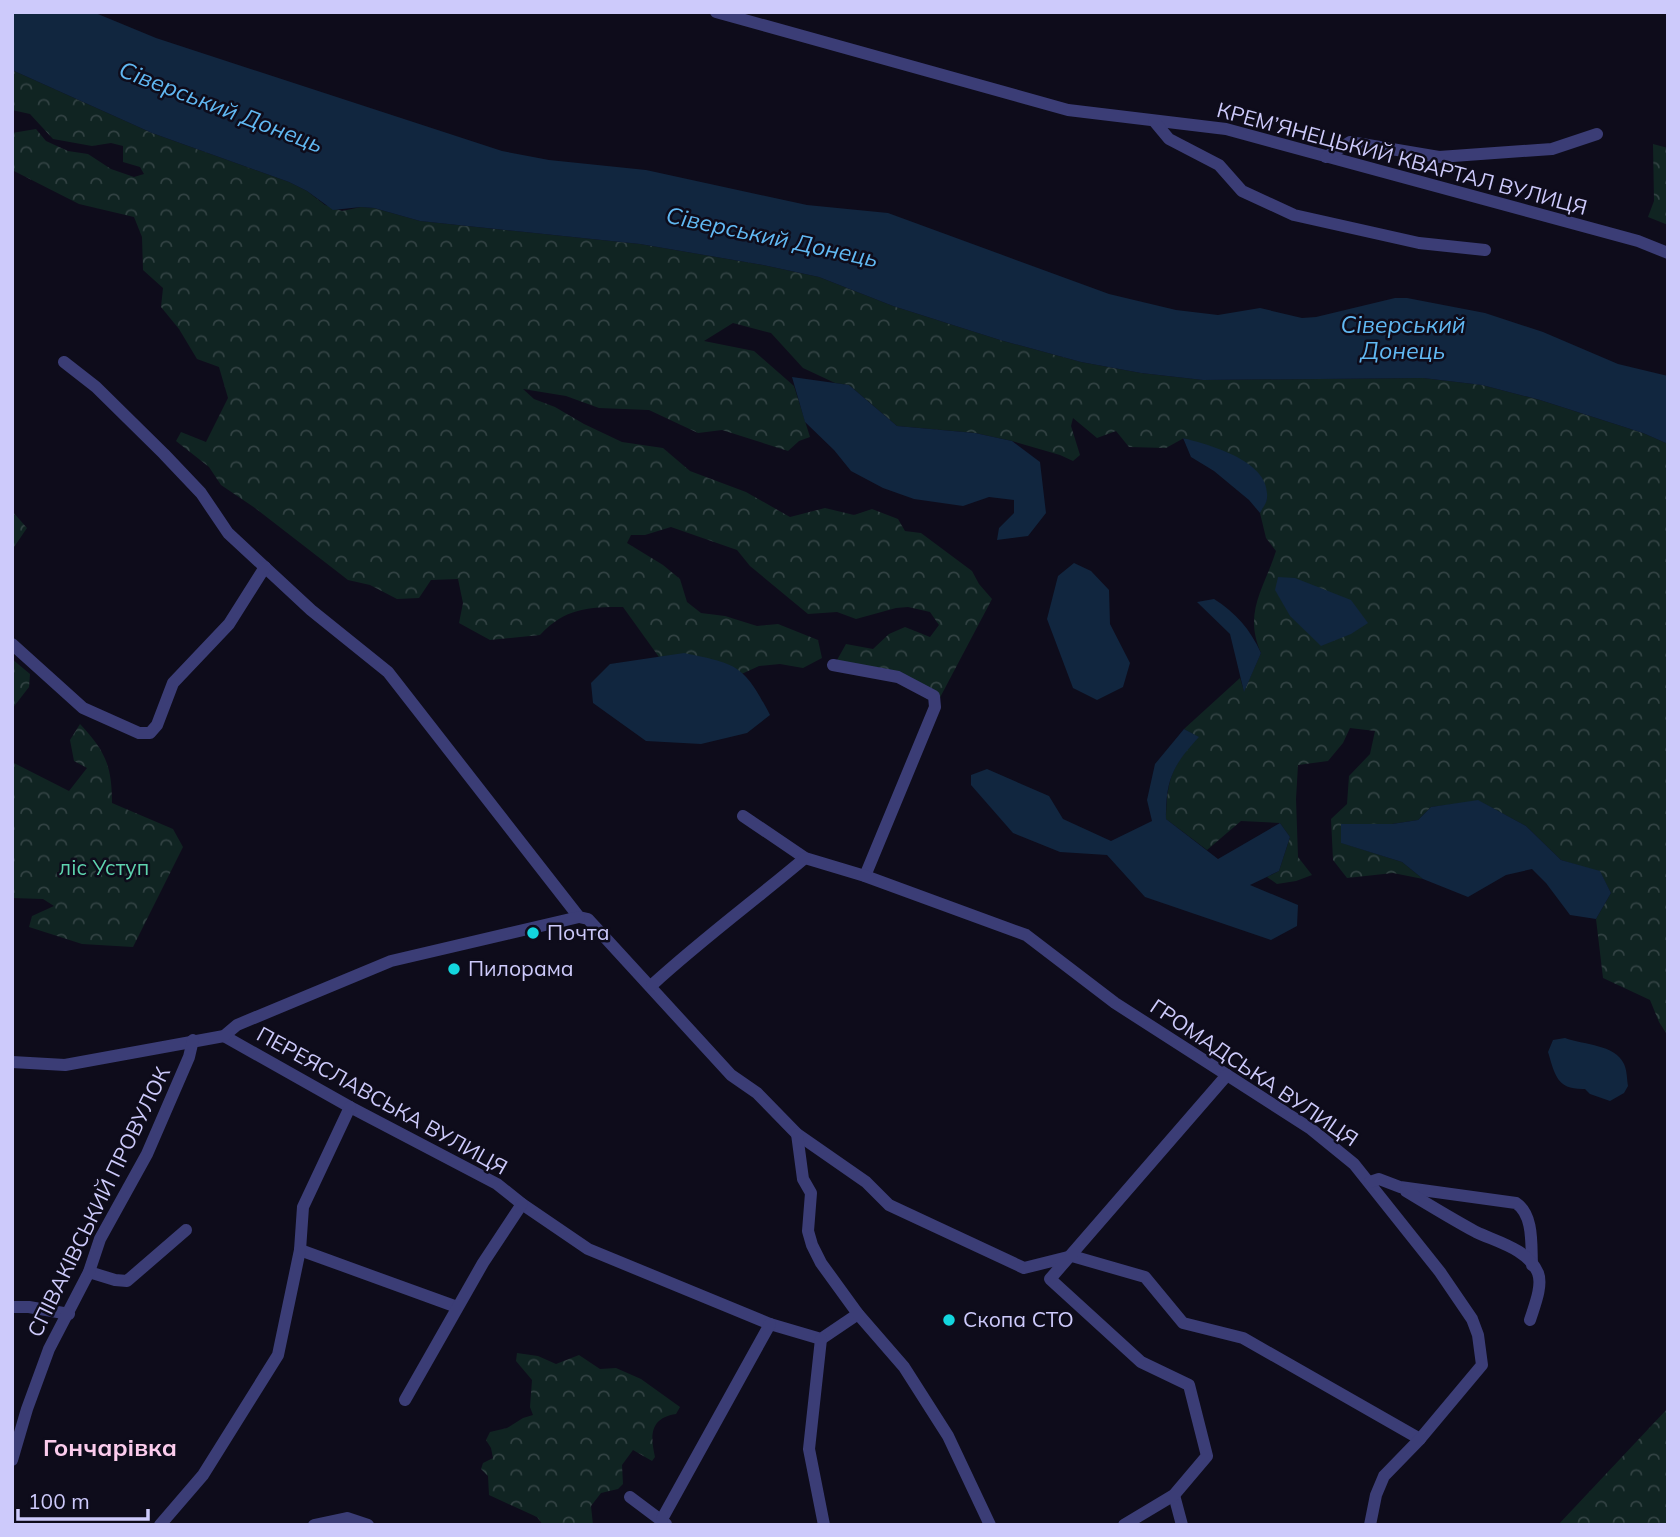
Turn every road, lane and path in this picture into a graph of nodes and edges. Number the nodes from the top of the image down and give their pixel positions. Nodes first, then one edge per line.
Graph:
1 (716, 12) edge
2 (1154, 121) junction
3 (1597, 134) dead end
4 (1326, 157) junction
5 (1485, 250) dead end
6 (1668, 253) edge
7 (64, 362) dead end
8 (265, 567) junction
9 (12, 644) edge
10 (833, 665) dead end
11 (743, 816) dead end
12 (805, 858) junction
13 (865, 876) junction
14 (579, 917) junction
15 (652, 985) junction
16 (224, 1036) junction
17 (193, 1040) junction
18 (12, 1062) edge
19 (1227, 1075) junction
20 (350, 1107) junction
21 (797, 1134) junction
22 (1370, 1182) junction
23 (1400, 1187) junction
24 (522, 1205) junction
25 (186, 1230) dead end
26 (300, 1250) junction
27 (1072, 1256) junction
28 (1532, 1265) junction
29 (89, 1272) junction
30 (12, 1307) edge
31 (457, 1307) junction
32 (69, 1314) junction
33 (858, 1314) junction
34 (1530, 1321) dead end
35 (770, 1324) junction
36 (821, 1339) junction
37 (405, 1400) dead end
38 (1420, 1439) junction
39 (12, 1460) edge
40 (1174, 1495) junction
41 (630, 1497) dead end
42 (664, 1522) edge
43 (160, 1525) edge
44 (314, 1525) edge
45 (368, 1525) edge
46 (824, 1525) edge
47 (990, 1525) edge
48 (1125, 1525) edge
49 (1182, 1525) edge
50 (1370, 1525) edge

1 - 2 street, КРЕМ’ЯНЕЦЬКИЙ КВАРТАЛ ВУЛИЦЯ
2 - 4 street, КРЕМ’ЯНЕЦЬКИЙ КВАРТАЛ ВУЛИЦЯ
2 - 5 street
3 - 4 street
4 - 6 street, КРЕМ’ЯНЕЦЬКИЙ КВАРТАЛ ВУЛИЦЯ
7 - 8 street
8 - 9 street
8 - 14 street
10 - 13 street
11 - 12 street, ГРОМАДСЬКА ВУЛИЦЯ
12 - 13 street, ГРОМАДСЬКА ВУЛИЦЯ
12 - 15 street
13 - 19 street, ГРОМАДСЬКА ВУЛИЦЯ
14 - 15 street
14 - 16 street
15 - 21 street
16 - 17 street
16 - 20 street, ПЕРЕЯСЛАВСЬКА ВУЛИЦЯ
17 - 18 street
17 - 29 street, СПІВАКІВСЬКИЙ ПРОВУЛОК
19 - 22 street, ГРОМАДСЬКА ВУЛИЦЯ
19 - 27 street
20 - 24 street, ПЕРЕЯСЛАВСЬКА ВУЛИЦЯ
20 - 26 street
21 - 27 street
21 - 33 street
22 - 23 street
22 - 38 street, ГРОМАДСЬКА ВУЛИЦЯ
23 - 28 street
23 - 28 street
24 - 31 street
24 - 35 street, ПЕРЕЯСЛАВСЬКА ВУЛИЦЯ
25 - 29 street
26 - 31 street
26 - 43 street
27 - 38 street
27 - 40 street
28 - 34 street
29 - 32 street, СПІВАКІВСЬКИЙ ПРОВУЛОК
30 - 32 street
31 - 37 street
32 - 39 street, СПІВАКІВСЬКИЙ ПРОВУЛОК
33 - 36 street
33 - 47 street
35 - 36 street, ПЕРЕЯСЛАВСЬКА ВУЛИЦЯ
35 - 42 street
36 - 46 street
38 - 50 street, ГРОМАДСЬКА ВУЛИЦЯ
40 - 48 street
40 - 49 street
41 - 42 street
44 - 45 street

